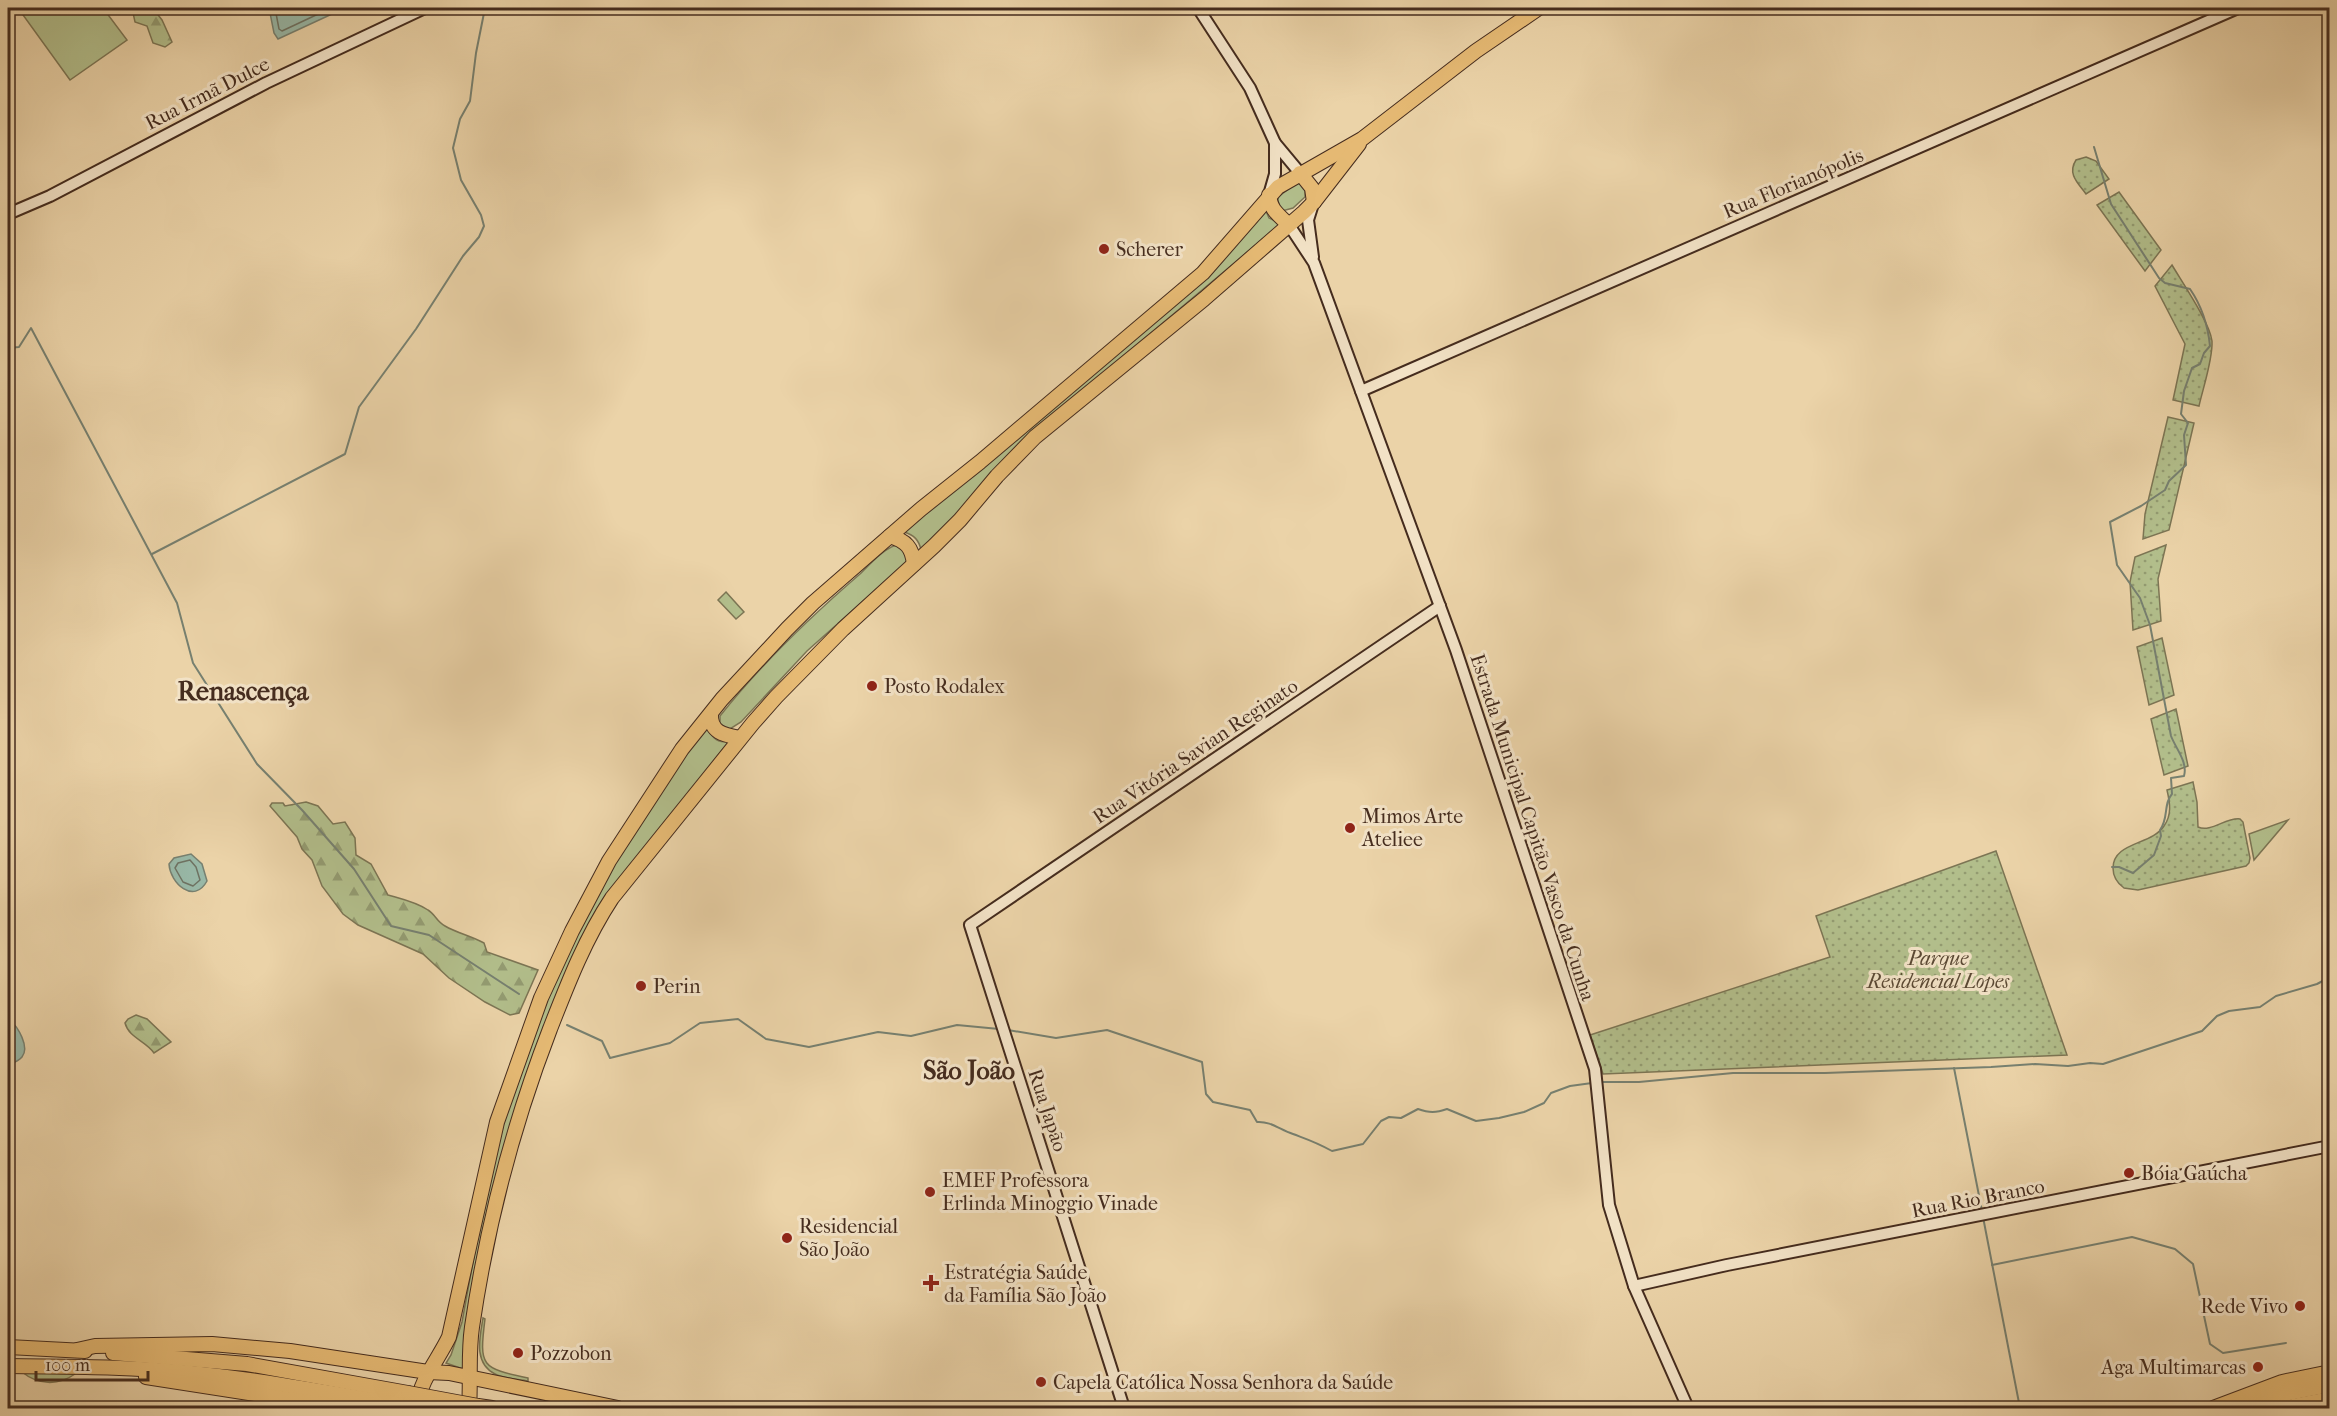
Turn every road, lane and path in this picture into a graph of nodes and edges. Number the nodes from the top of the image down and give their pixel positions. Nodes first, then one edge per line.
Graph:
1 (425, 8) edge
2 (1198, 8) edge
3 (1539, 8) edge
4 (2238, 8) edge
5 (1362, 140) junction
6 (1275, 143) junction
7 (1300, 173) junction
8 (1269, 195) junction
9 (1314, 202) junction
10 (8, 214) edge
11 (1289, 225) junction
12 (1314, 263) junction
13 (1361, 391) junction
14 (890, 536) junction
15 (914, 564) junction
16 (1440, 606) junction
17 (711, 714) junction
18 (740, 738) junction
19 (970, 925) joint
20 (2330, 1146) edge
21 (1634, 1286) junction
22 (8, 1347) edge
23 (77, 1350) junction
24 (8, 1366) edge
25 (114, 1367) junction
26 (428, 1372) junction
27 (2330, 1372) edge
28 (469, 1378) junction
29 (2330, 1385) edge
30 (2330, 1399) edge
31 (412, 1404) edge
32 (346, 1408) edge
33 (480, 1408) edge
34 (618, 1408) edge
35 (1124, 1408) edge
36 (1688, 1408) edge
37 (2213, 1408) edge
38 (2218, 1408) edge
39 (2282, 1408) edge

1 - 10 street, Rua Irmã Dulce
2 - 6 street
3 - 5 highway
4 - 13 street, Rua Florianópolis
5 - 7 highway
5 - 9 highway
6 - 7 street
6 - 8 street
7 - 8 highway
7 - 9 highway
8 - 11 highway
8 - 14 highway
9 - 11 highway
9 - 12 street, Estrada Municipal Capitão Vasco da Cunha
11 - 12 street, Estrada Municipal Capitão Vasco da Cunha
11 - 15 highway
12 - 13 street, Estrada Municipal Capitão Vasco da Cunha
13 - 16 street, Estrada Municipal Capitão Vasco da Cunha
14 - 15 highway
14 - 17 highway
15 - 18 highway
16 - 19 street, Rua Vitória Savian Reginato
16 - 21 street, Estrada Municipal Capitão Vasco da Cunha
17 - 18 highway
17 - 26 highway
18 - 28 highway
19 - 35 street, Rua Japão
20 - 21 street, Rua Rio Branco
21 - 36 street, Estrada Municipal Capitão Vasco da Cunha
22 - 23 highway
23 - 26 highway
23 - 31 highway
24 - 25 highway
25 - 31 highway
25 - 32 highway
26 - 28 highway
26 - 31 highway
27 - 37 highway
28 - 33 highway
28 - 34 highway
29 - 38 highway
30 - 39 highway
31 - 33 highway, bridge

